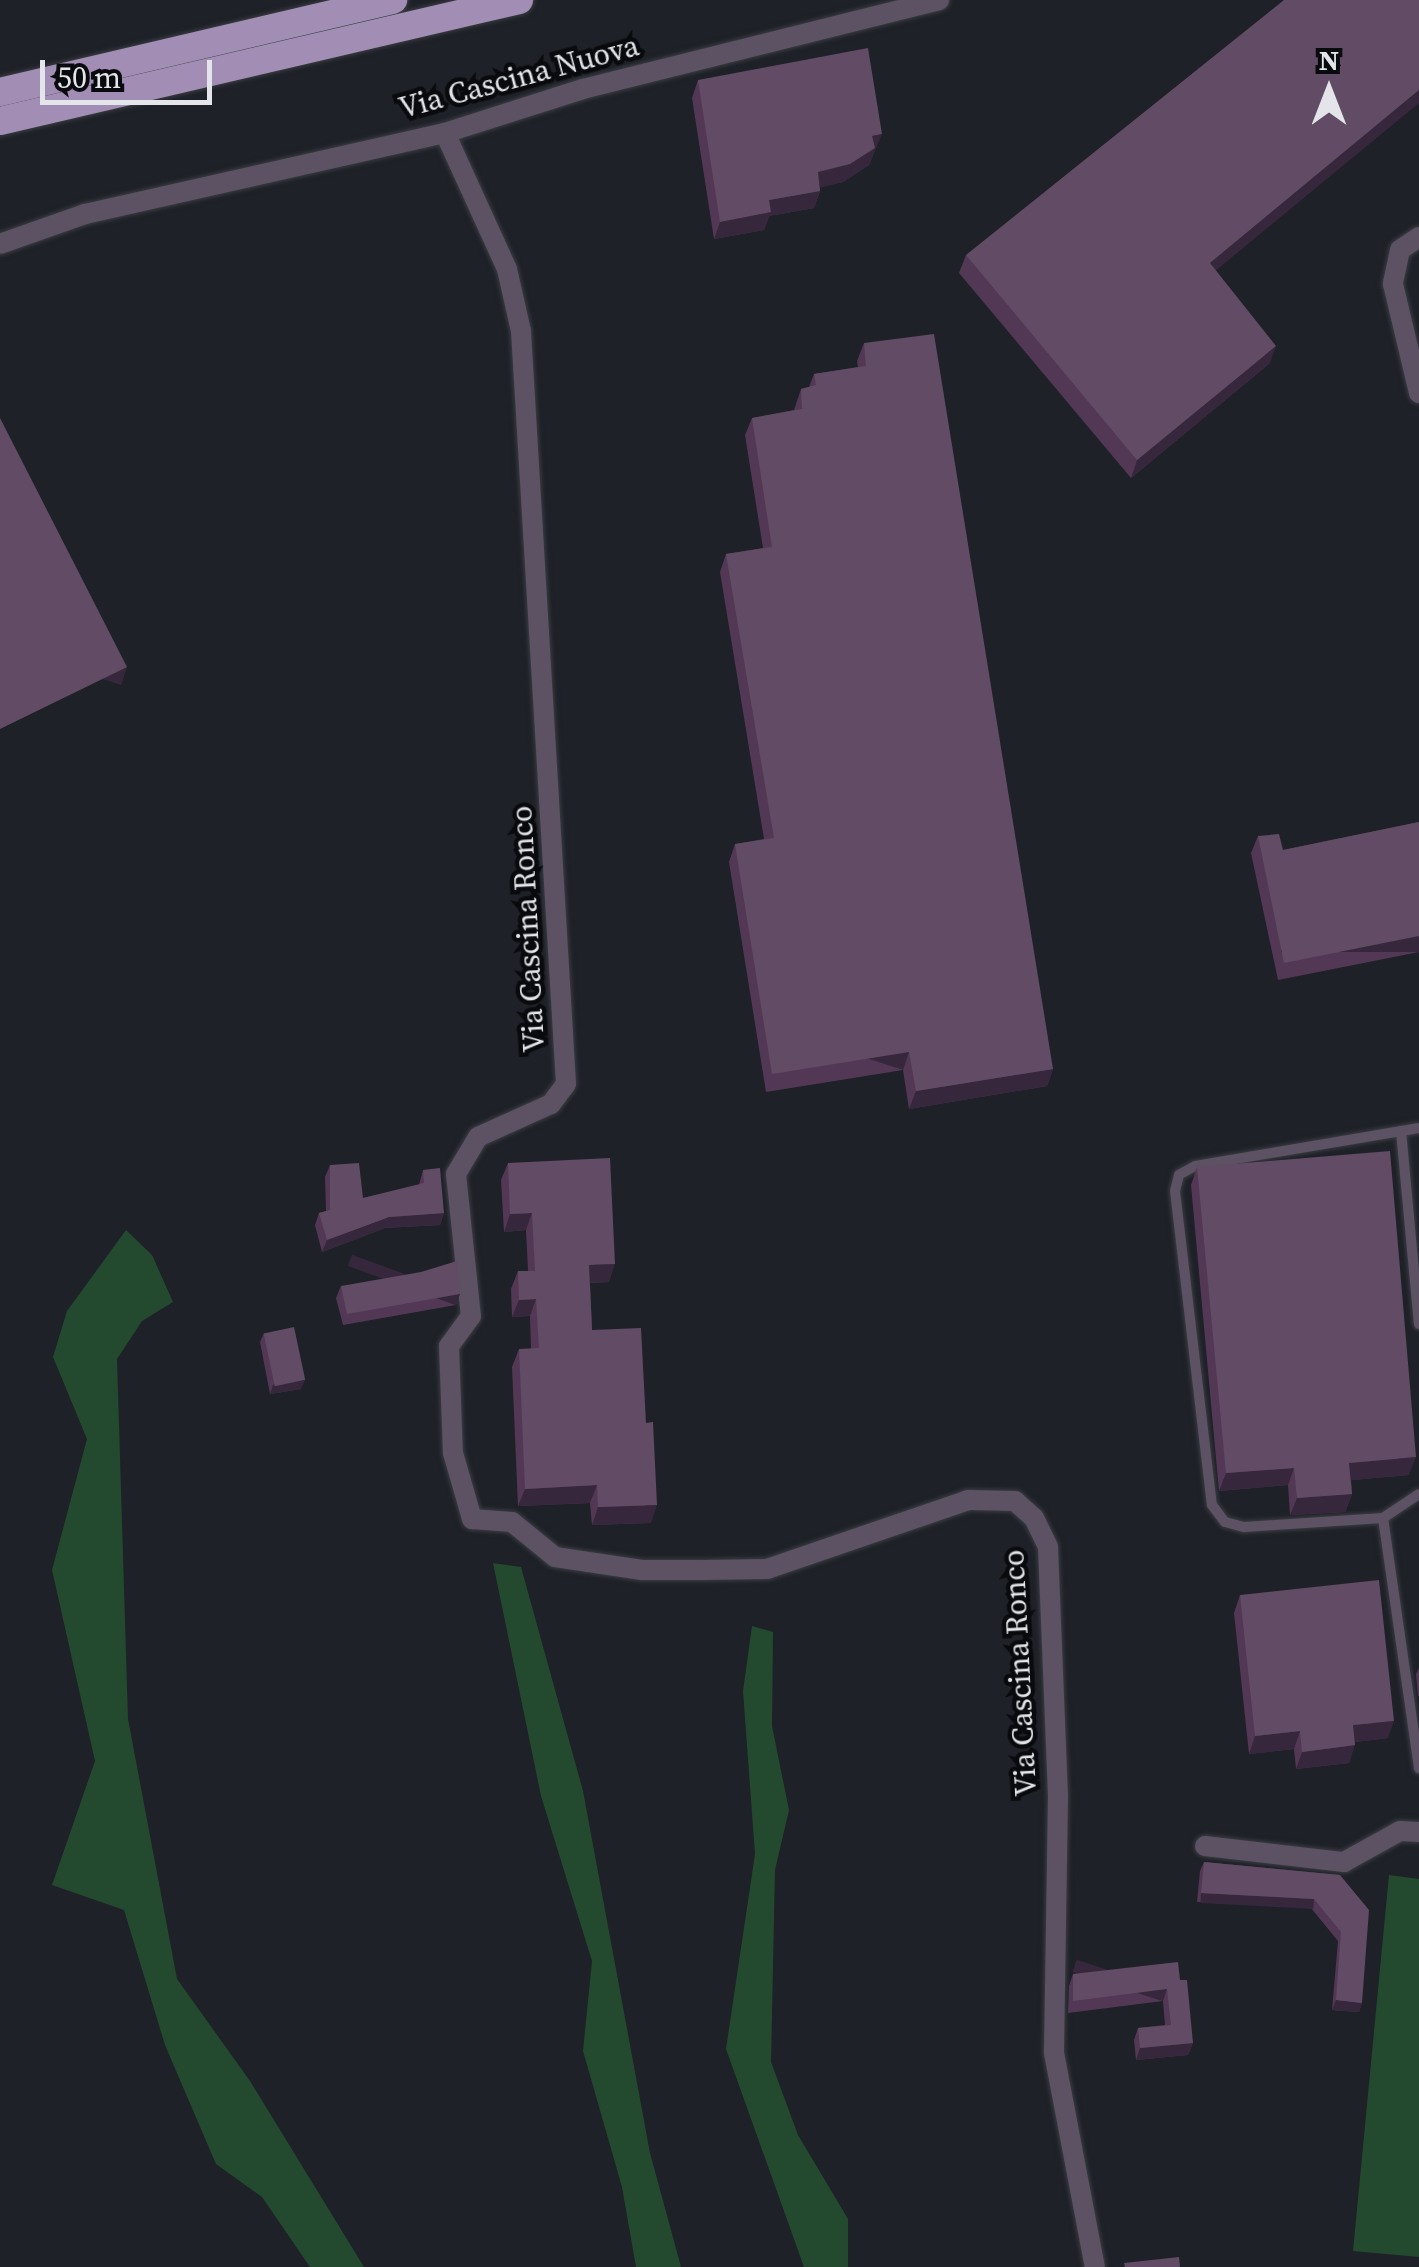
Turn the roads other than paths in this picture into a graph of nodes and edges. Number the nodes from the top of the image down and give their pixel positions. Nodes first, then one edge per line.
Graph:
1 (393, 0) edge
2 (519, 0) edge
3 (939, 0) edge
4 (0, 92) edge
5 (0, 122) edge
6 (445, 133) junction
7 (1419, 237) edge
8 (0, 244) edge
9 (1419, 393) edge
10 (1419, 1128) edge
11 (1401, 1131) junction
12 (1419, 1324) edge
13 (1419, 1494) edge
14 (1383, 1518) junction
15 (1419, 1768) edge
16 (1419, 1832) edge
17 (1205, 1846) dead end
18 (1095, 2267) edge

1 - 4 highway
2 - 5 highway
3 - 6 street, Via Cascina Nuova
6 - 8 street, Via Cascina Nuova
6 - 18 street, Via Cascina Ronco
7 - 9 street
10 - 11 lane
11 - 12 lane
11 - 14 lane
13 - 14 lane
14 - 15 lane
16 - 17 street

